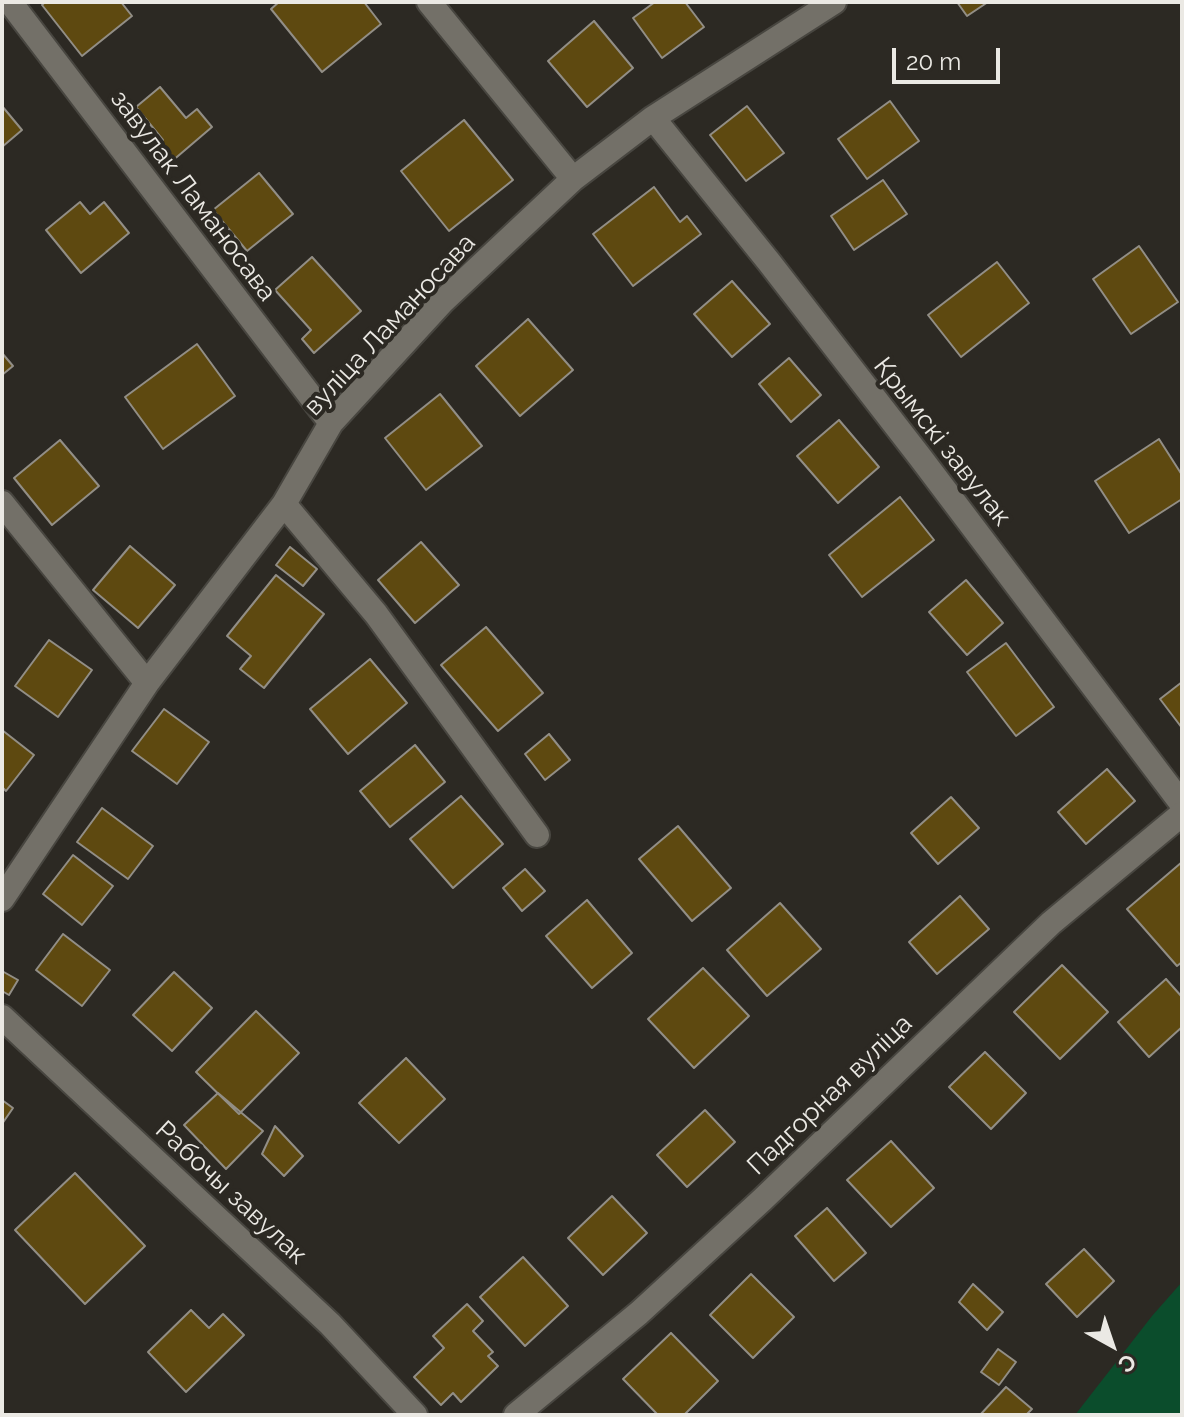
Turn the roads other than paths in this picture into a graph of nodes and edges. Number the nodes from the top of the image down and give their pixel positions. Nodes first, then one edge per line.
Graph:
1 (10, 2) edge
2 (429, 2) edge
3 (834, 2) edge
4 (653, 118) junction
5 (573, 179) junction
6 (331, 423) junction
7 (2, 503) edge
8 (284, 504) junction
9 (147, 683) junction
10 (1182, 804) edge
11 (1182, 814) edge
12 (537, 835) dead end
13 (2, 899) edge
14 (2, 1017) edge
15 (415, 1415) edge
16 (516, 1415) edge

1 - 6 street, завулак Ламаносава
2 - 5 street
3 - 4 street, вуліца Ламаносава
4 - 5 street, вуліца Ламаносава
4 - 10 street, Крымскі завулак
5 - 6 street, вуліца Ламаносава
6 - 8 street, вуліца Ламаносава
7 - 9 street
8 - 9 street, вуліца Ламаносава
8 - 12 street
9 - 13 street, вуліца Ламаносава
11 - 16 street, Падгорная вуліца
14 - 15 street, Рабочы завулак

